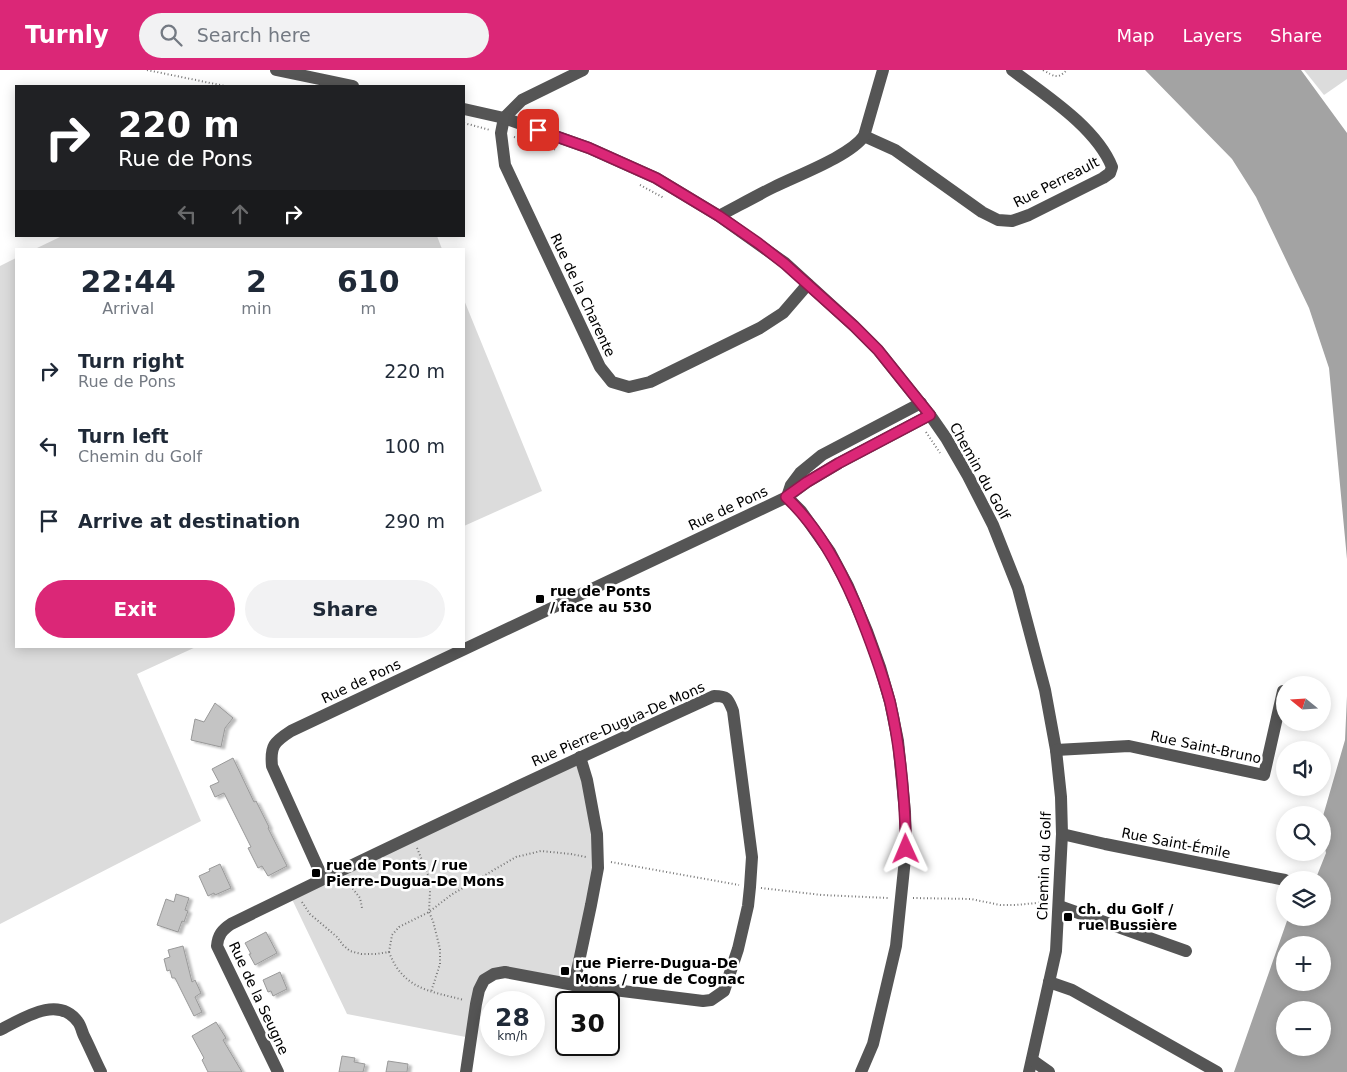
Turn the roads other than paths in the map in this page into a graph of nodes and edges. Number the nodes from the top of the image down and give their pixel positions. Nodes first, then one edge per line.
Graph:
1 (276, 70) edge
2 (584, 70) edge
3 (884, 70) edge
4 (1012, 70) edge
5 (348, 85) edge
6 (465, 109) edge
7 (504, 118) junction
8 (864, 136) junction
9 (719, 216) junction
10 (808, 284) junction
11 (921, 403) junction
12 (930, 415) junction
13 (786, 497) junction
14 (1276, 722) edge
15 (1056, 750) junction
16 (580, 757) junction
17 (1062, 834) junction
18 (1276, 878) edge
19 (323, 879) junction
20 (1059, 906) junction
21 (1186, 951) dead end
22 (1049, 982) junction
23 (574, 985) junction
24 (0, 1030) edge
25 (1030, 1066) edge
26 (101, 1072) edge
27 (278, 1072) edge
28 (466, 1072) edge
29 (861, 1072) edge
30 (1049, 1072) edge
31 (1217, 1072) edge

1 - 5 street
2 - 7 street
3 - 8 street
4 - 8 street, Rue Perreault
6 - 7 street, Chemin du Golf
7 - 9 street, Chemin du Golf
7 - 10 street, Rue de la Charente
8 - 9 street
9 - 10 street, Chemin du Golf
10 - 11 street, Chemin du Golf
11 - 12 street, Chemin du Golf
11 - 13 street, Rue de Pons
12 - 13 street, Rue de Pons
12 - 15 street, Chemin du Golf
13 - 19 street, Rue de Pons
13 - 29 street
14 - 15 street, Rue Saint-Bruno
15 - 17 street, Chemin du Golf
16 - 19 street, Rue Pierre-Dugua-De Mons
16 - 23 street
16 - 23 street, Rue Pierre-Dugua-De Mons
17 - 18 street, Rue Saint-Émile
17 - 20 street, Chemin du Golf
19 - 27 street, Rue de la Seugne
20 - 21 street
20 - 22 street, Chemin du Golf
22 - 25 street, Chemin du Golf
22 - 31 street
23 - 28 street, Rue Pierre-Dugua-De Mons
24 - 26 street
25 - 30 street

